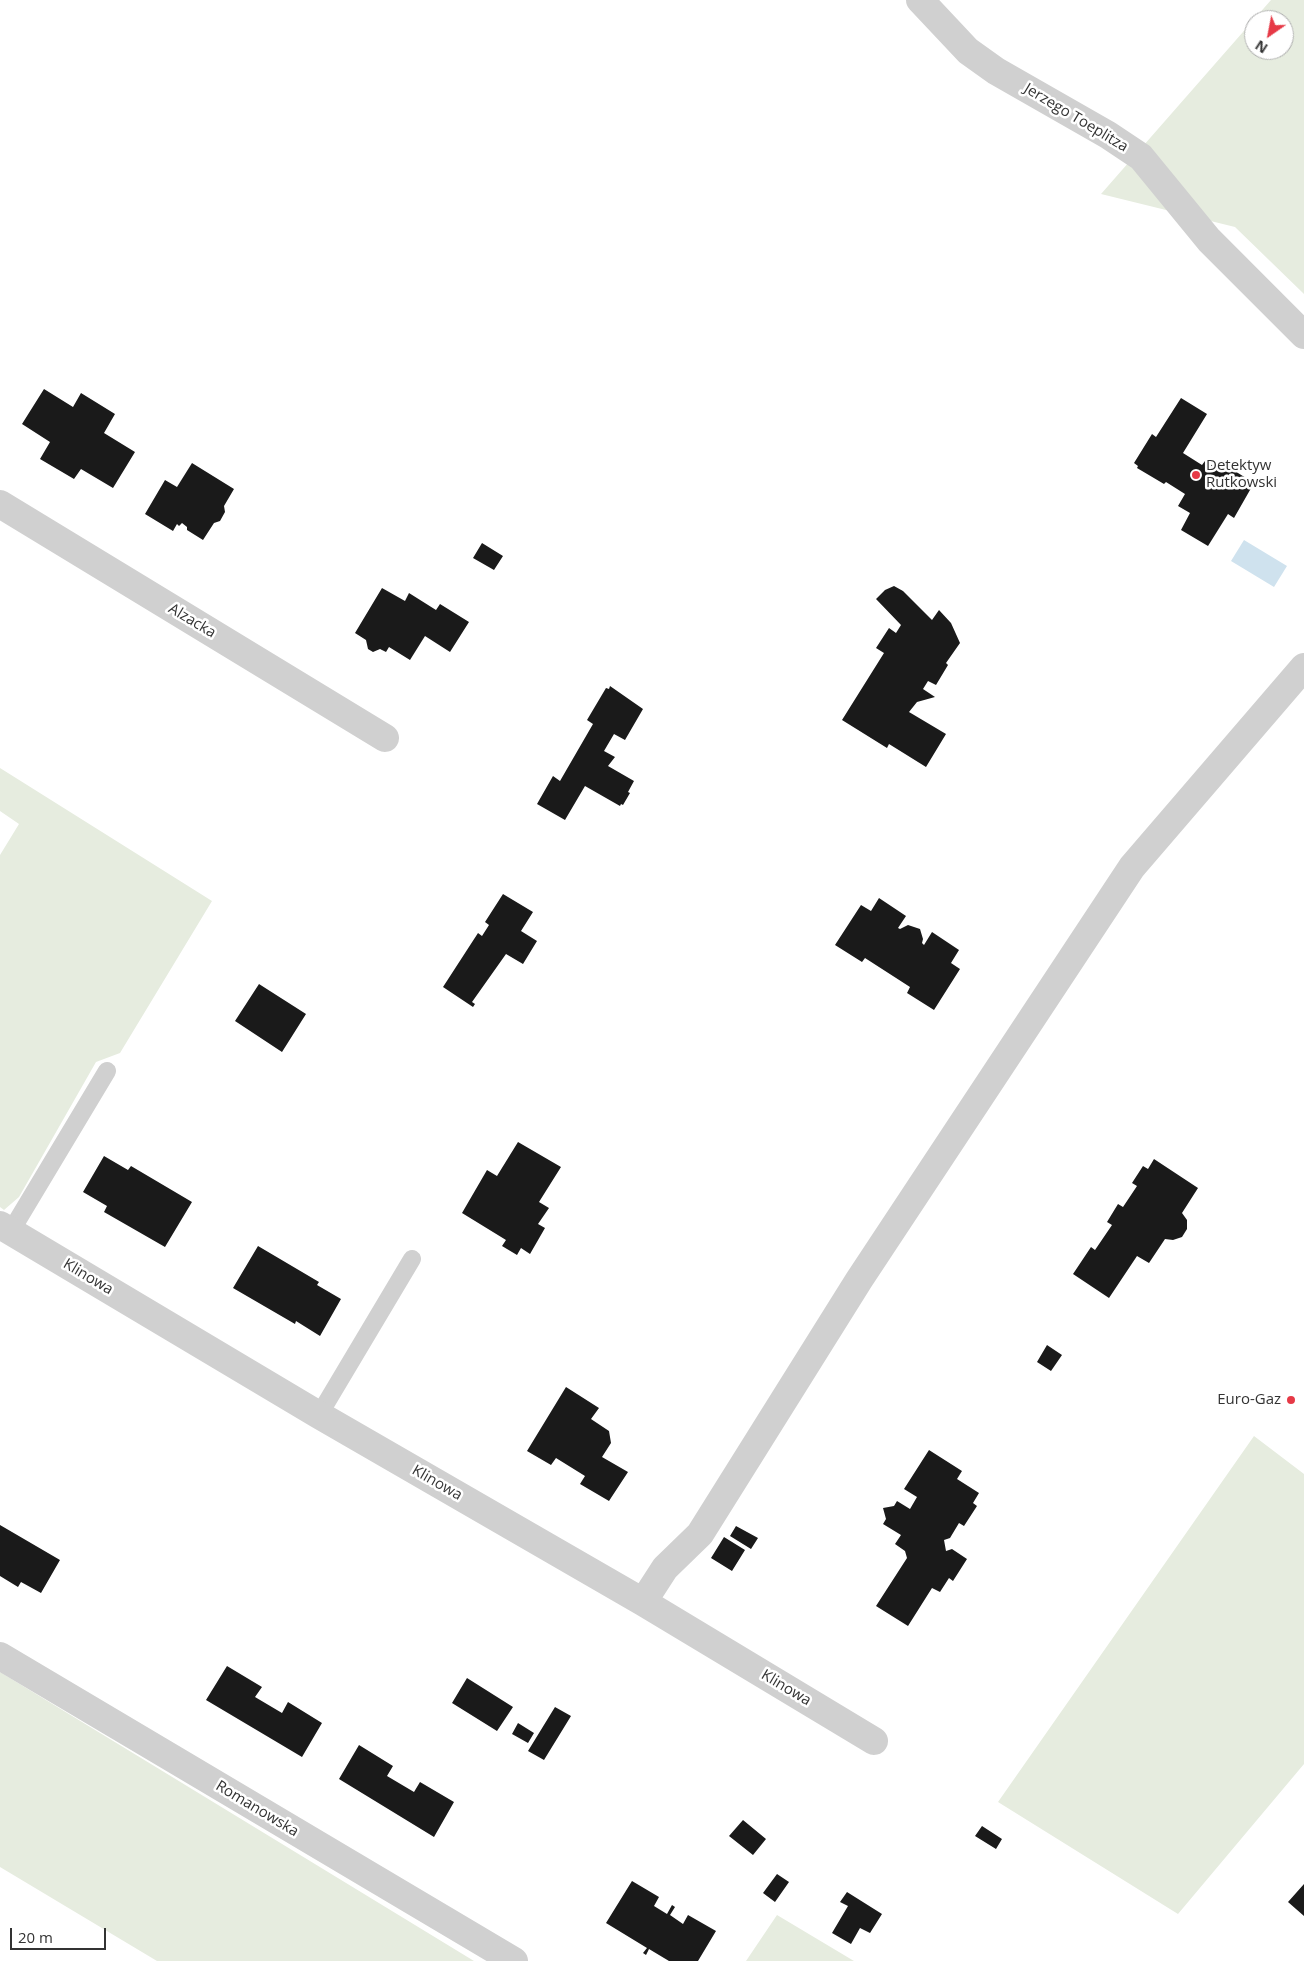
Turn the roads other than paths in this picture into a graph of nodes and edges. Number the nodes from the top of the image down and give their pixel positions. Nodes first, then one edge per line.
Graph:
1 (920, 0) edge
2 (1304, 335) edge
3 (0, 504) edge
4 (1304, 667) edge
5 (385, 738) dead end
6 (107, 1071) dead end
7 (5, 1228) edge
8 (412, 1259) dead end
9 (319, 1415) junction
10 (643, 1602) junction
11 (0, 1656) edge
12 (874, 1741) dead end
13 (514, 1961) edge

1 - 2 street, Jerzego Toeplitza
3 - 5 street, Alzacka
4 - 10 street
6 - 7 lane
7 - 9 street, Klinowa
8 - 9 lane
9 - 10 street, Klinowa
10 - 12 street, Klinowa
11 - 13 street, Romanowska

